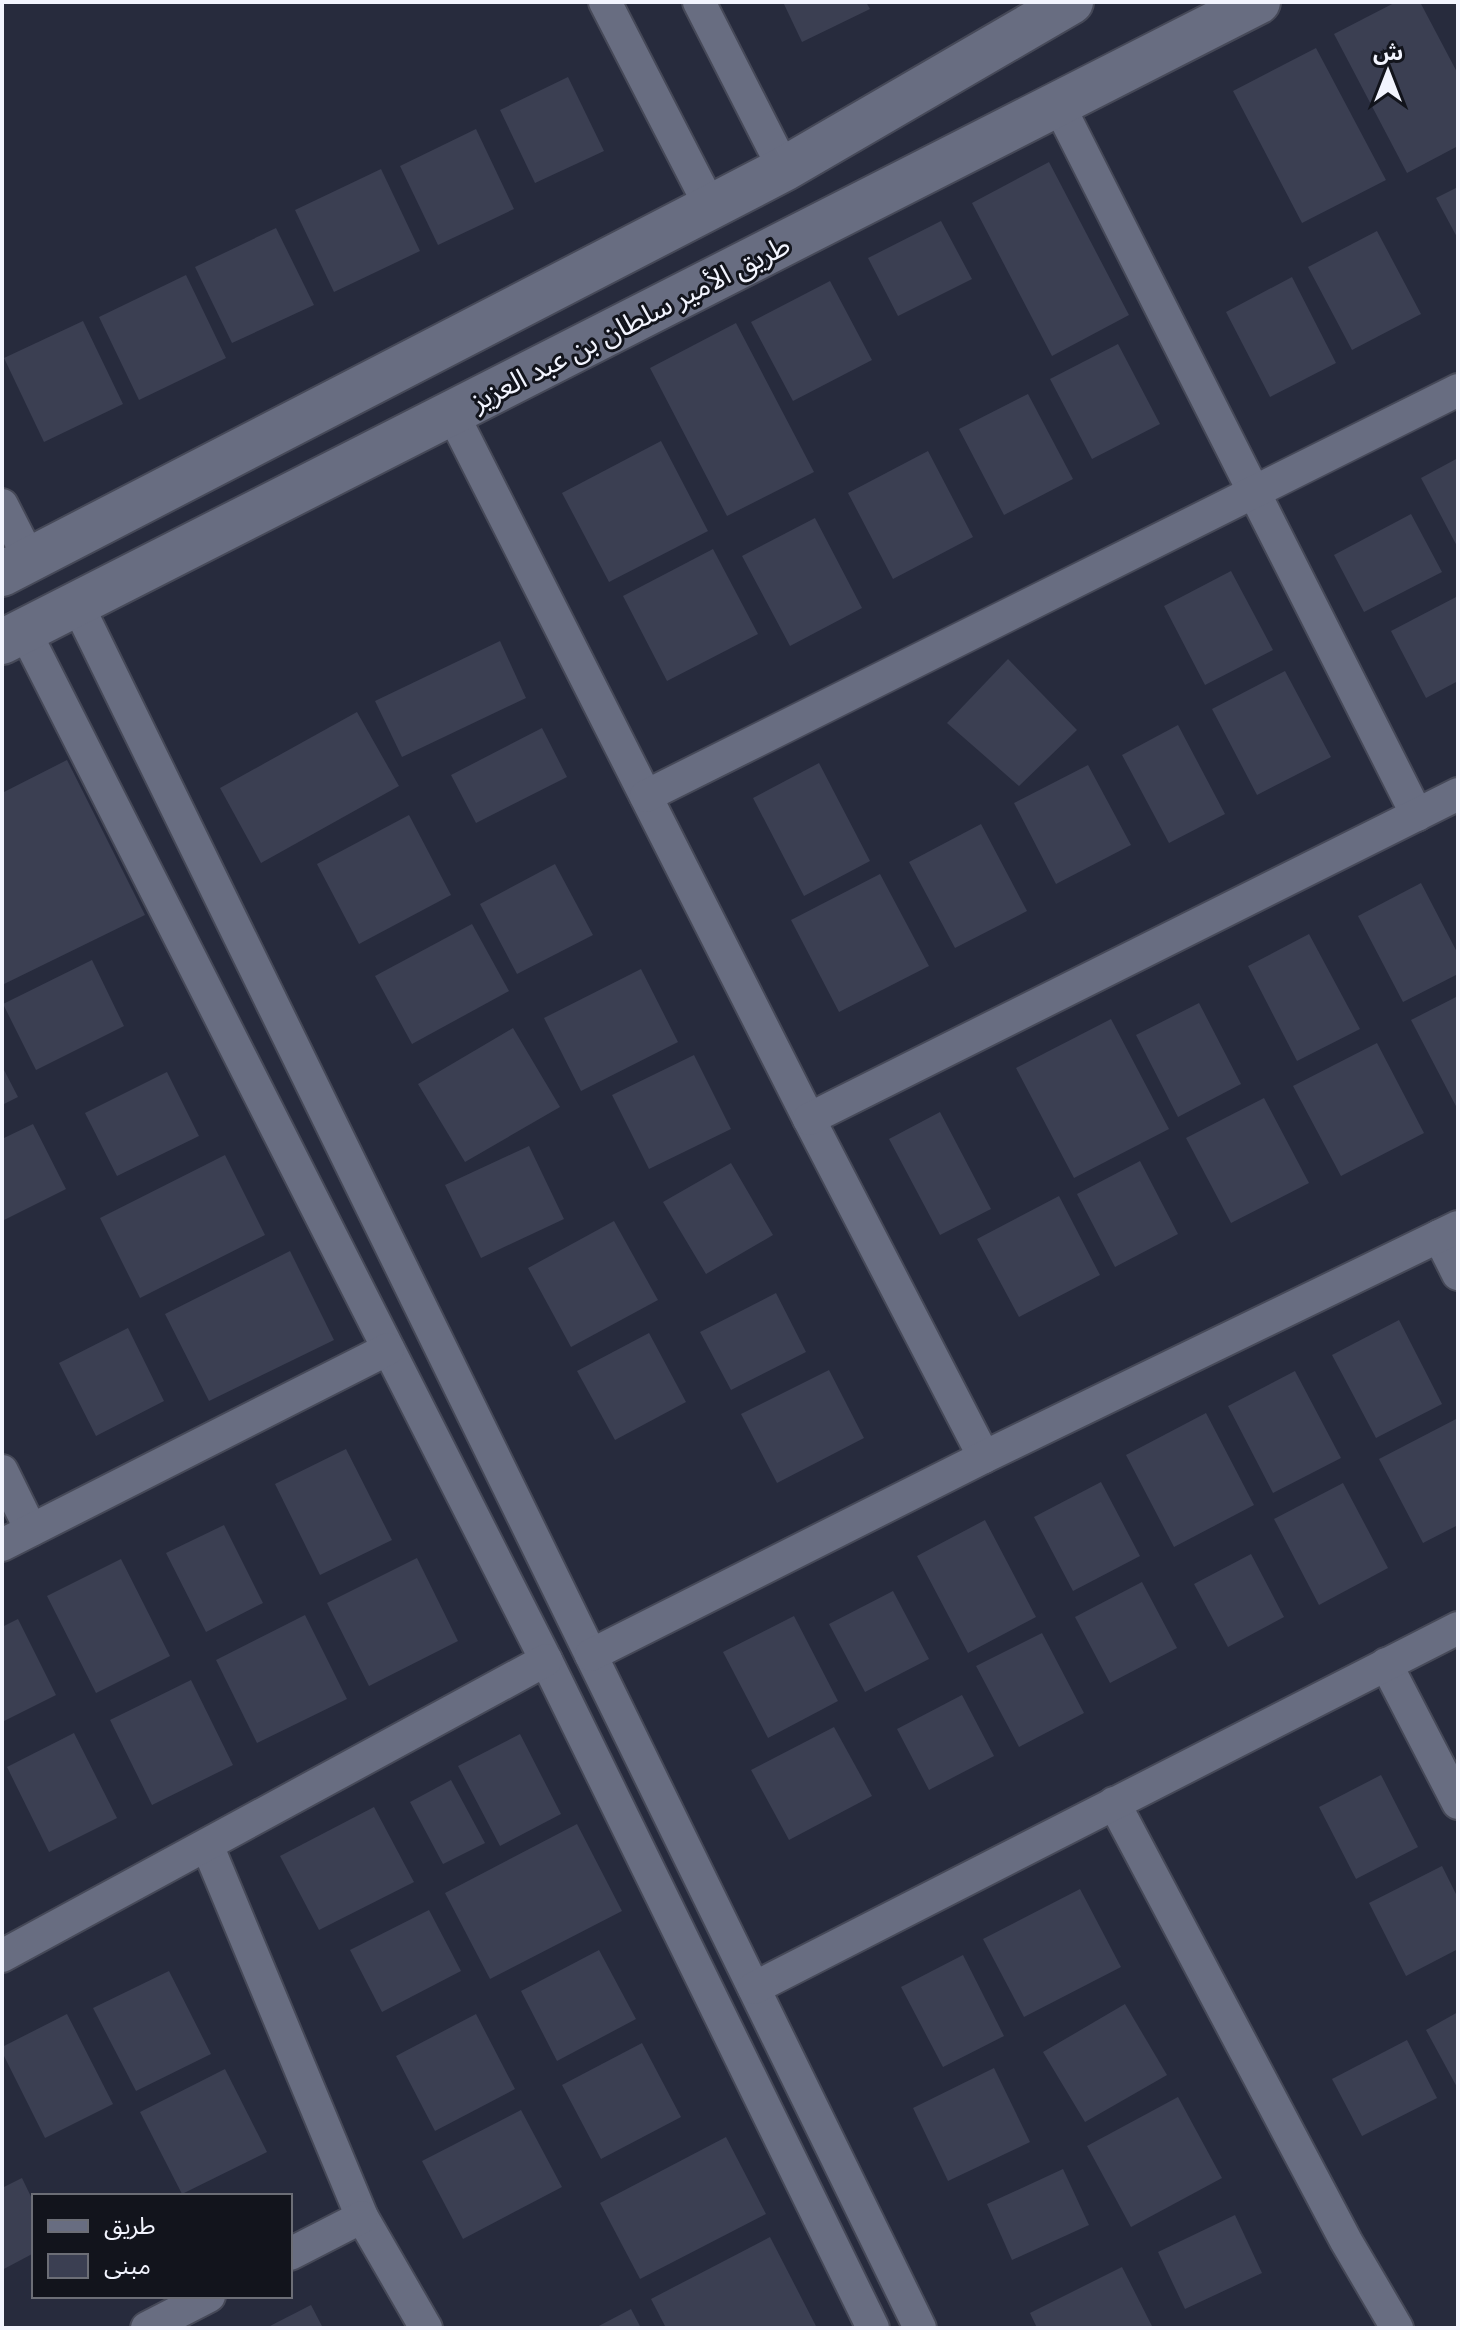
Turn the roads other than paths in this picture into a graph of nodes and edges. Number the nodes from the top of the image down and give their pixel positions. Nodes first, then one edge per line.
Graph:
1 (605, 2) edge
2 (699, 2) edge
3 (1258, 2) edge
4 (1061, 4) edge
5 (1058, 104) junction
6 (784, 169) junction
7 (710, 206) junction
8 (1458, 390) edge
9 (452, 413) junction
10 (1254, 491) junction
11 (2, 505) edge
12 (16, 567) edge
13 (77, 604) junction
14 (13, 636) edge
15 (1458, 794) edge
16 (646, 796) junction
17 (1417, 815) junction
18 (809, 1119) junction
19 (1448, 1231) edge
20 (1458, 1274) edge
21 (388, 1349) junction
22 (984, 1457) junction
23 (2, 1471) edge
24 (31, 1530) junction
25 (2, 1545) edge
26 (1458, 1628) edge
27 (591, 1655) junction
28 (546, 1660) junction
29 (1386, 1664) junction
30 (1114, 1803) junction
31 (1458, 1803) edge
32 (207, 1845) junction
33 (2, 1956) edge
34 (754, 1988) junction
35 (362, 2217) junction
36 (292, 2253) edge
37 (205, 2298) edge
38 (147, 2328) edge
39 (426, 2328) edge
40 (873, 2328) edge
41 (920, 2328) edge
42 (1397, 2328) edge

1 - 7 street
2 - 6 street
3 - 5 main road, طريق الأمير سلطان بن عبد العزيز
4 - 6 main road
5 - 9 main road, طريق الأمير سلطان بن عبد العزيز
5 - 10 street
6 - 7 main road
7 - 12 main road
8 - 10 street
9 - 13 main road, طريق الأمير سلطان بن عبد العزيز
9 - 16 street
10 - 16 street
10 - 17 street
11 - 12 street
13 - 14 main road, طريق الأمير سلطان بن عبد العزيز
13 - 27 street
14 - 21 street
15 - 17 street
16 - 18 street
17 - 18 street
18 - 22 street
19 - 20 street
19 - 22 street
21 - 24 street
21 - 28 street
22 - 27 street
23 - 24 street
24 - 25 street
26 - 29 street
27 - 34 street
28 - 32 street
28 - 40 street
29 - 30 street
29 - 31 street
30 - 34 street
30 - 42 street
32 - 33 street
32 - 35 street
34 - 41 street
35 - 36 street
35 - 39 street
37 - 38 street

